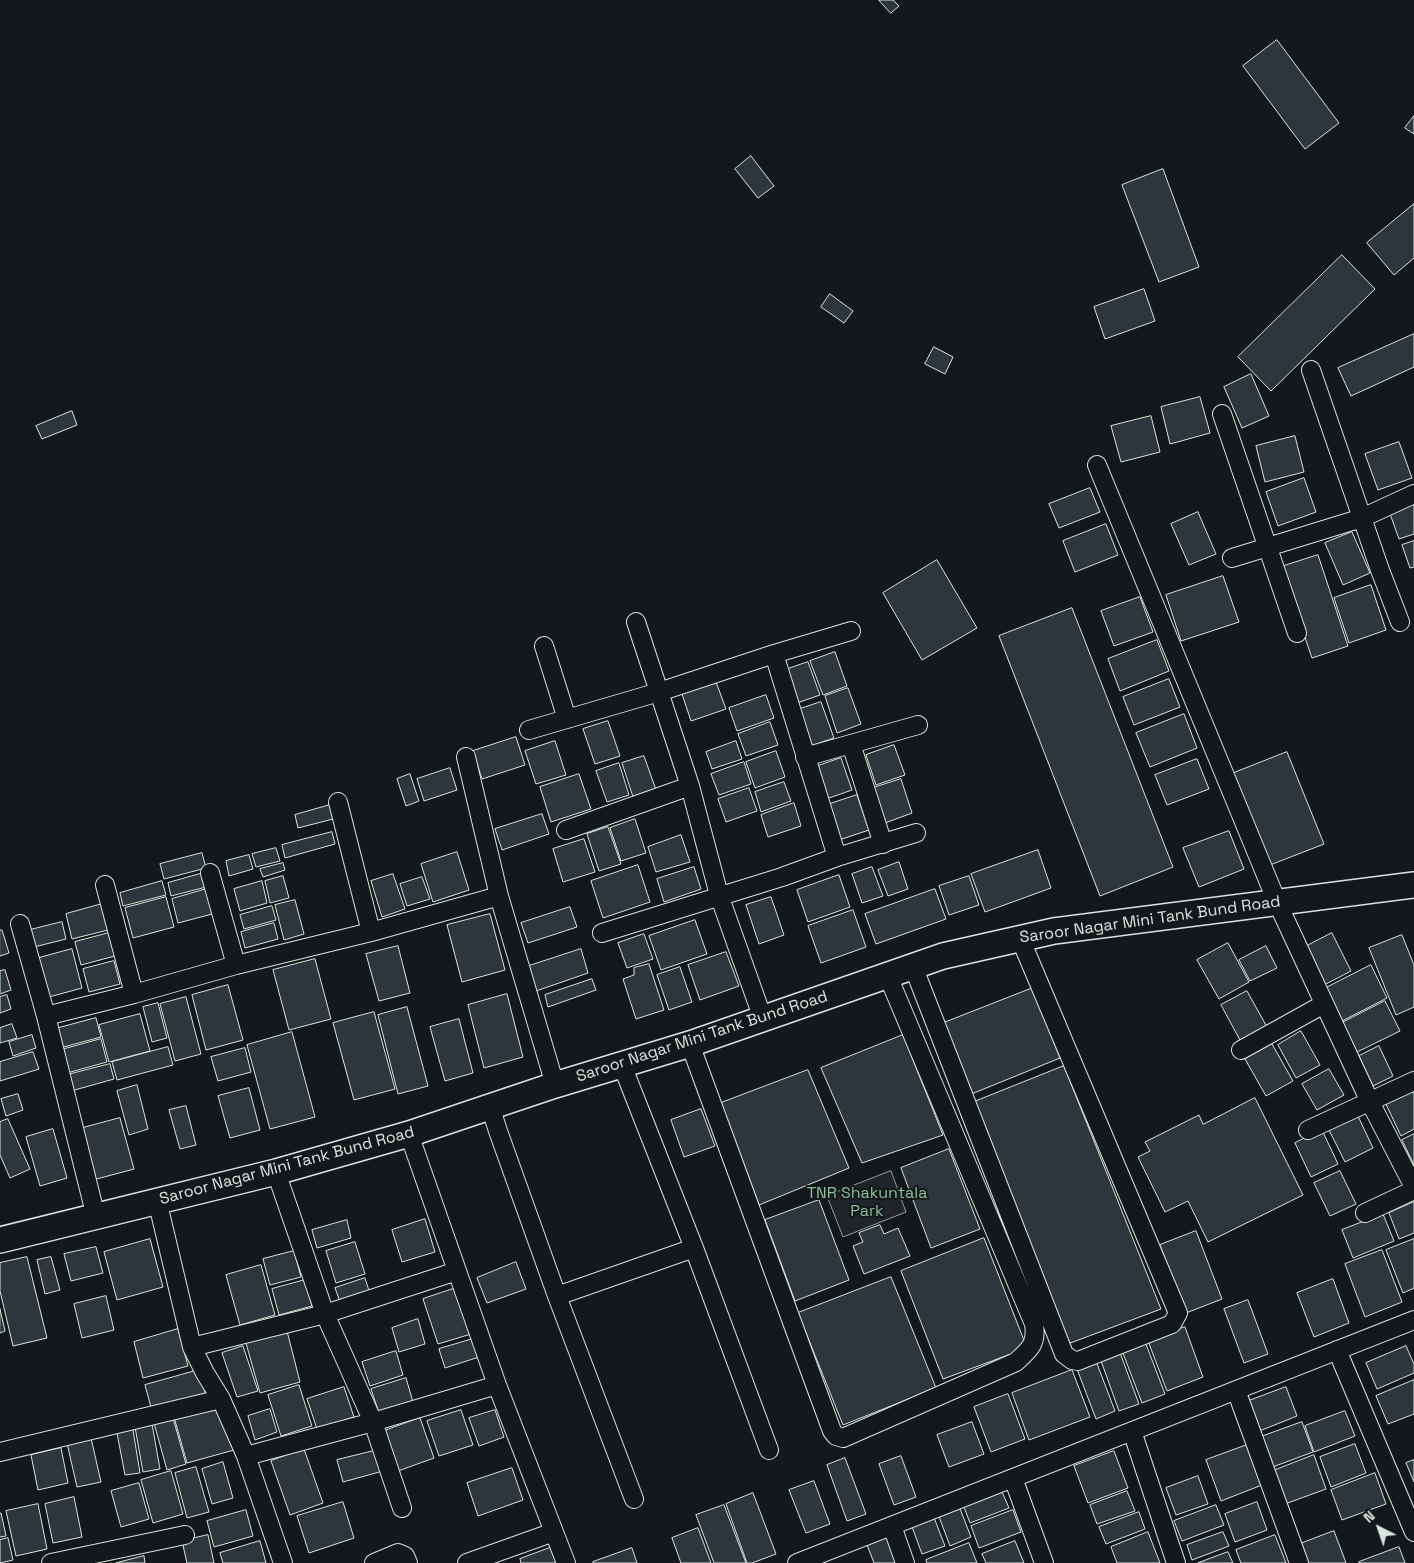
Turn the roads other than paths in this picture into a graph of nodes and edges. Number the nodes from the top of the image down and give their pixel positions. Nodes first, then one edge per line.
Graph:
1 (1311, 370) dead end
2 (1222, 414) dead end
3 (1096, 465) dead end
4 (1414, 494) edge
5 (1362, 518) junction
6 (1267, 547) junction
7 (1232, 558) dead end
8 (636, 622) dead end
9 (1400, 622) dead end
10 (851, 631) dead end
11 (1297, 633) dead end
12 (544, 646) dead end
13 (774, 654) junction
14 (659, 692) junction
15 (567, 719) junction
16 (918, 725) dead end
17 (529, 730) dead end
18 (851, 744) junction
19 (466, 757) dead end
20 (805, 757) junction
21 (690, 786) junction
22 (338, 802) dead end
23 (566, 830) dead end
24 (916, 833) dead end
25 (883, 844) junction
26 (837, 857) junction
27 (210, 873) dead end
28 (105, 885) dead end
29 (1414, 885) edge
30 (719, 895) junction
31 (499, 896) junction
32 (1276, 902) junction
33 (20, 924) dead end
34 (371, 932) junction
35 (602, 933) dead end
36 (1020, 938) junction
37 (236, 965) junction
38 (913, 966) junction
39 (888, 976) junction
40 (134, 994) junction
41 (1324, 1004) junction
42 (46, 1016) junction
43 (763, 1019) junction
44 (690, 1044) junction
45 (1241, 1050) dead end
46 (622, 1065) junction
47 (1414, 1081) edge
48 (555, 1085) junction
49 (1370, 1102) junction
50 (490, 1106) junction
51 (1308, 1130) dead end
52 (409, 1134) junction
53 (276, 1172) junction
54 (1414, 1188) edge
55 (157, 1200) junction
56 (1365, 1213) dead end
57 (96, 1217) junction
58 (0, 1240) edge
59 (694, 1248) junction
60 (457, 1271) junction
61 (557, 1296) junction
62 (325, 1314) junction
63 (1414, 1320) edge
64 (192, 1347) junction
65 (1337, 1350) junction
66 (497, 1385) junction
67 (1236, 1390) junction
68 (221, 1399) junction
69 (373, 1422) junction
70 (1132, 1431) junction
71 (770, 1450) dead end
72 (0, 1452) edge
73 (246, 1456) junction
74 (1014, 1478) junction
75 (634, 1499) dead end
76 (402, 1508) dead end
77 (892, 1526) junction
78 (554, 1532) junction
79 (1414, 1532) edge
80 (185, 1535) dead end
81 (51, 1563) edge
82 (282, 1563) edge
83 (374, 1563) edge
84 (408, 1563) edge
85 (467, 1563) edge
86 (566, 1563) edge
87 (797, 1563) edge
88 (905, 1563) edge
89 (1044, 1563) edge
90 (1176, 1563) edge
91 (1299, 1563) edge

1 - 5 street
2 - 6 street
3 - 32 street
4 - 5 street
5 - 6 street
5 - 9 street
6 - 7 street
6 - 11 street
8 - 14 street
10 - 13 street
12 - 15 street
13 - 14 street
13 - 20 street
14 - 15 street
14 - 21 street
15 - 17 street
16 - 18 street
18 - 20 street
18 - 25 street
19 - 31 street
20 - 26 street
21 - 23 street
21 - 30 street
22 - 34 street
24 - 25 street
25 - 26 street
26 - 30 street
27 - 37 street
28 - 40 street
29 - 32 main road, Saroor Nagar Mini Tank Bund Road
30 - 35 street
30 - 43 street
31 - 34 street
31 - 48 street
32 - 36 main road, Saroor Nagar Mini Tank Bund Road
32 - 41 street
33 - 42 street
34 - 37 street
36 - 38 main road, Saroor Nagar Mini Tank Bund Road
36 - 38 street
37 - 40 street
38 - 39 main road, Saroor Nagar Mini Tank Bund Road
39 - 43 main road, Saroor Nagar Mini Tank Bund Road
39 - 44 street
40 - 42 street
41 - 45 street
41 - 49 street
42 - 57 street
43 - 44 main road, Saroor Nagar Mini Tank Bund Road
44 - 46 main road, Saroor Nagar Mini Tank Bund Road
46 - 48 main road, Saroor Nagar Mini Tank Bund Road
46 - 59 street
47 - 49 street
48 - 50 main road, Saroor Nagar Mini Tank Bund Road
49 - 51 street
49 - 54 street
50 - 52 main road, Saroor Nagar Mini Tank Bund Road
50 - 61 street
52 - 53 main road, Saroor Nagar Mini Tank Bund Road
52 - 60 street
53 - 55 main road, Saroor Nagar Mini Tank Bund Road
53 - 62 street
54 - 56 street
55 - 57 main road, Saroor Nagar Mini Tank Bund Road
55 - 64 street
57 - 58 main road, Saroor Nagar Mini Tank Bund Road
59 - 61 street
59 - 71 street
60 - 62 street
60 - 66 street
61 - 75 street
62 - 64 street
62 - 69 street
63 - 65 street
64 - 68 street
65 - 67 street
65 - 79 street
66 - 69 street
66 - 78 street
67 - 70 street
67 - 91 street
68 - 72 street
68 - 73 street
69 - 73 street
69 - 76 street
70 - 74 street
70 - 90 street
73 - 82 street
74 - 77 street
74 - 89 street
77 - 87 street
77 - 88 street
78 - 85 street
78 - 86 street
80 - 81 street
83 - 84 street

